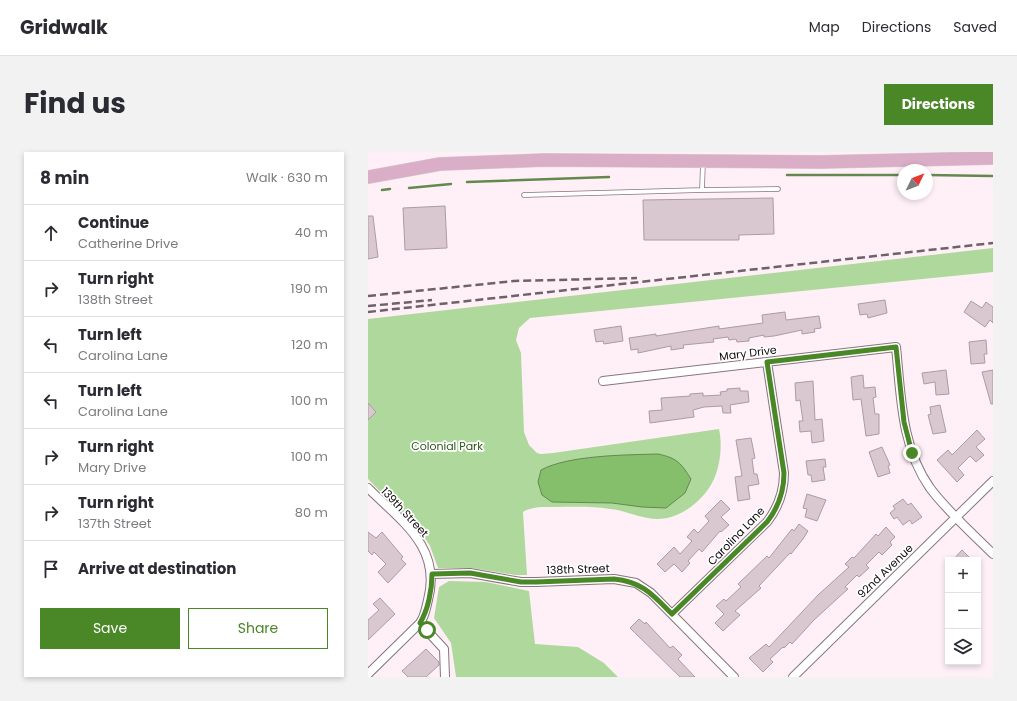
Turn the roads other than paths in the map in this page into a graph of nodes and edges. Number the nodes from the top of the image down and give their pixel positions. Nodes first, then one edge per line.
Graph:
1 (993, 158) edge
2 (703, 160) junction
3 (368, 177) edge
4 (778, 189) dead end
5 (702, 190) junction
6 (524, 195) dead end
7 (767, 362) junction
8 (603, 381) dead end
9 (993, 481) edge
10 (369, 492) edge
11 (957, 517) junction
12 (993, 554) edge
13 (432, 574) junction
14 (672, 614) junction
15 (420, 623) junction
16 (368, 674) edge
17 (445, 677) edge
18 (734, 677) edge
19 (793, 677) edge

1 - 2 main road
2 - 3 main road
2 - 5 lane
4 - 5 lane
5 - 6 lane
7 - 8 street, Mary Drive
7 - 11 street, Mary Drive
7 - 14 street, Carolina Lane
9 - 11 street, 92nd Avenue
10 - 13 street, 139th Street
11 - 12 street
11 - 19 street, 92nd Avenue
13 - 14 street, 138th Street
13 - 15 street
14 - 18 street, 138th Street
15 - 16 street
15 - 17 street

